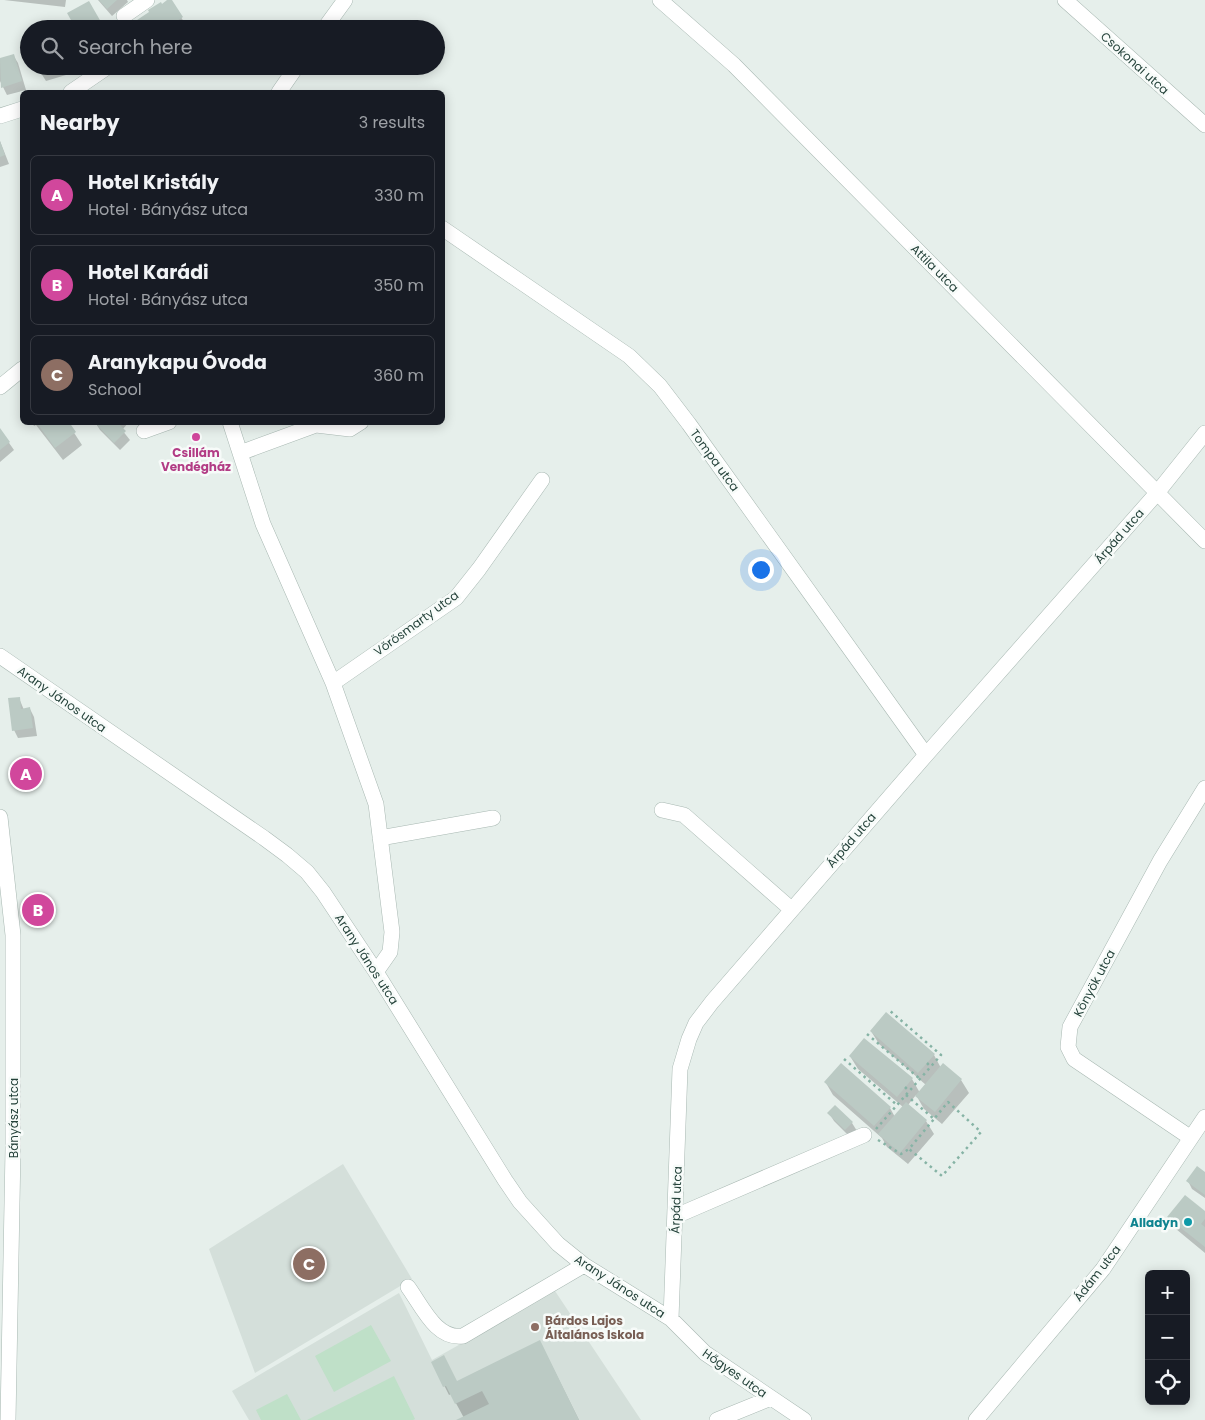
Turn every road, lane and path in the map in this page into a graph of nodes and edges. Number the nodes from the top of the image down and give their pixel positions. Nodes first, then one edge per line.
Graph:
1 (147, 0) edge
2 (344, 0) edge
3 (660, 0) edge
4 (1065, 0) edge
5 (124, 16) dead end
6 (330, 20) edge
7 (96, 75) edge
8 (291, 75) edge
9 (74, 90) edge
10 (280, 90) edge
11 (20, 110) edge
12 (0, 116) edge
13 (1205, 125) edge
14 (445, 230) edge
15 (20, 371) edge
16 (0, 387) edge
17 (161, 425) edge
18 (231, 425) edge
19 (316, 425) edge
20 (316, 425) edge
21 (356, 425) edge
22 (144, 431) dead end
23 (1205, 434) edge
24 (240, 453) junction
25 (542, 480) dead end
26 (1157, 493) junction
27 (1205, 541) edge
28 (0, 656) edge
29 (332, 683) junction
30 (926, 755) junction
31 (1205, 788) edge
32 (662, 810) dead end
33 (0, 817) edge
34 (493, 818) dead end
35 (380, 838) junction
36 (791, 909) junction
37 (376, 972) junction
38 (889, 1010) dead end
39 (867, 1034) dead end
40 (844, 1058) dead end
41 (927, 1063) dead end
42 (931, 1067) junction
43 (920, 1079) junction
44 (905, 1087) dead end
45 (909, 1091) junction
46 (906, 1095) junction
47 (897, 1105) junction
48 (1205, 1117) edge
49 (934, 1119) junction
50 (866, 1134) junction
51 (1191, 1138) junction
52 (909, 1149) junction
53 (676, 1216) junction
54 (584, 1265) junction
55 (408, 1287) dead end
56 (5, 1315) edge
57 (671, 1319) junction
58 (771, 1398) junction
59 (8, 1420) edge
60 (717, 1420) edge
61 (804, 1420) edge
62 (976, 1420) edge

1 - 5 street
2 - 6 street
3 - 26 street, Attila utca
4 - 13 street, Csokonai utca
7 - 9 street
8 - 10 street
11 - 12 street
14 - 30 street, Tompa utca
15 - 16 street
17 - 22 street
18 - 24 street
19 - 24 street
20 - 21 street
23 - 26 street, Árpád utca
24 - 29 street
25 - 29 street, Vörösmarty utca
26 - 27 street, Attila utca
26 - 30 street, Árpád utca
28 - 37 street, Arany János utca
29 - 35 street
30 - 36 street, Árpád utca
31 - 51 street, Könyök utca
32 - 36 street
33 - 56 street, Bányász utca
34 - 35 street
35 - 37 street
36 - 53 street, Árpád utca
37 - 54 street, Arany János utca
38 - 42 path
39 - 43 path
40 - 47 path
41 - 42 path
42 - 43 path
43 - 45 path
44 - 45 path
45 - 46 path
46 - 47 path
46 - 49 path
47 - 50 path
48 - 51 street, Ádám utca
49 - 52 path
49 - 52 path
50 - 52 path
50 - 53 street
51 - 62 street, Ádám utca
53 - 57 street, Árpád utca
54 - 55 street
54 - 57 street, Arany János utca
56 - 59 street, Bányász utca
57 - 58 street, Hőgyes utca
58 - 60 street
58 - 61 street, Hőgyes utca

